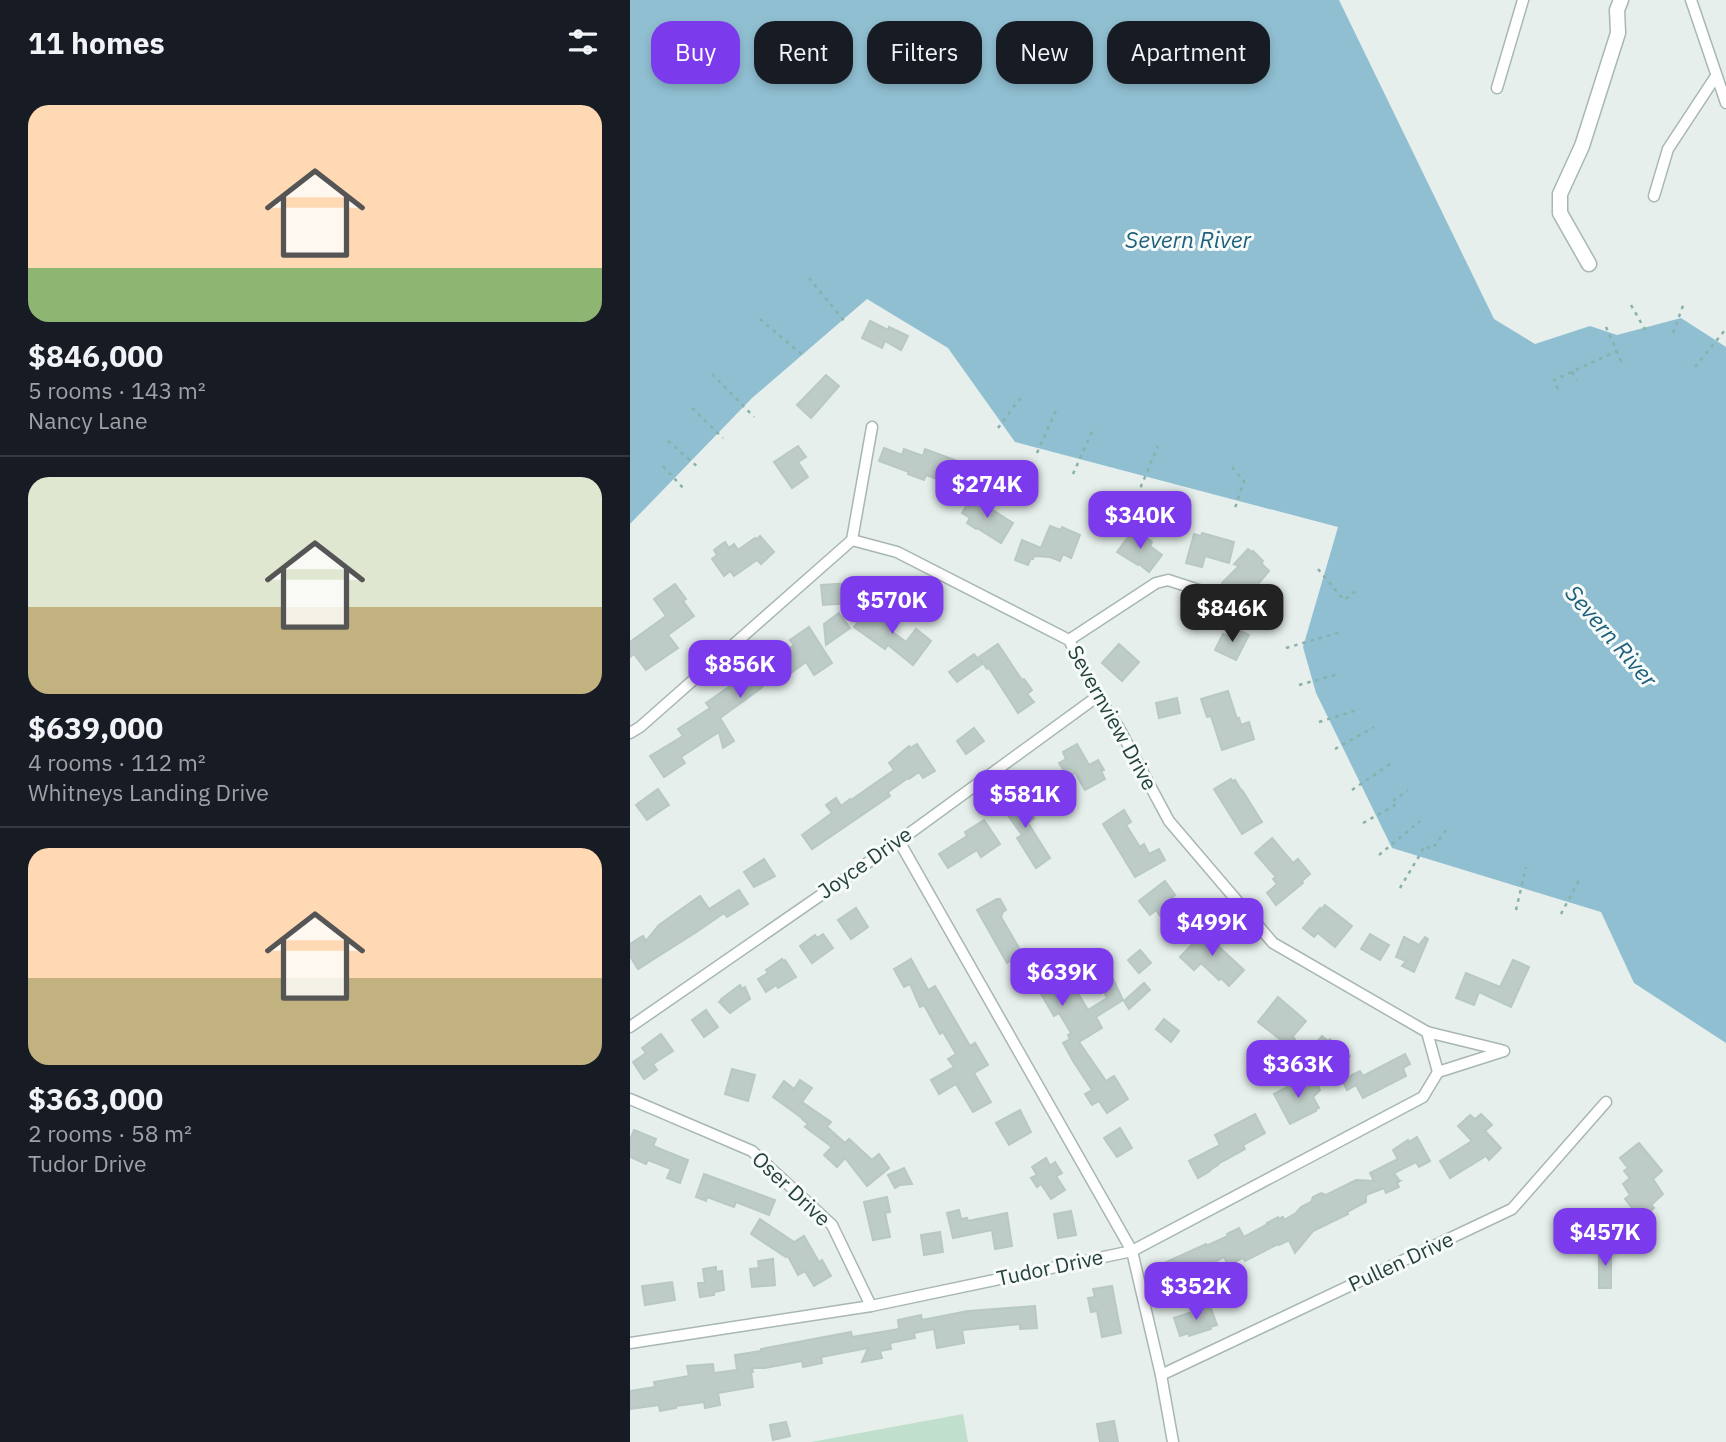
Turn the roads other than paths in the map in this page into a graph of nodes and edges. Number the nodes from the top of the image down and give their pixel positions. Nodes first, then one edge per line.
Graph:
1 (1523, 0) edge
2 (1621, 0) edge
3 (1691, 0) edge
4 (1716, 76) junction
5 (1497, 88) dead end
6 (1726, 103) edge
7 (1654, 196) dead end
8 (1589, 264) dead end
9 (872, 427) dead end
10 (852, 540) junction
11 (1205, 592) dead end
12 (1069, 640) junction
13 (1098, 695) junction
14 (630, 733) edge
15 (899, 841) junction
16 (630, 1027) edge
17 (1427, 1032) junction
18 (1438, 1072) junction
19 (630, 1099) edge
20 (1606, 1102) dead end
21 (1132, 1251) junction
22 (872, 1306) junction
23 (630, 1343) edge
24 (1161, 1375) junction
25 (1173, 1442) edge

1 - 5 street
2 - 8 street
3 - 4 street
4 - 6 street
4 - 7 street
9 - 10 street
10 - 12 street, Severnview Drive
10 - 14 street
11 - 12 street
12 - 13 street, Severnview Drive
13 - 15 street, Joyce Drive
13 - 17 street, Severnview Drive
15 - 16 street, Joyce Drive
15 - 21 street
17 - 18 street
17 - 18 street, Severnview Drive
18 - 21 street, Tudor Drive
19 - 22 street, Oser Drive
20 - 24 street, Pullen Drive
21 - 22 street, Tudor Drive
21 - 24 street
22 - 23 street, Tudor Drive
24 - 25 street

